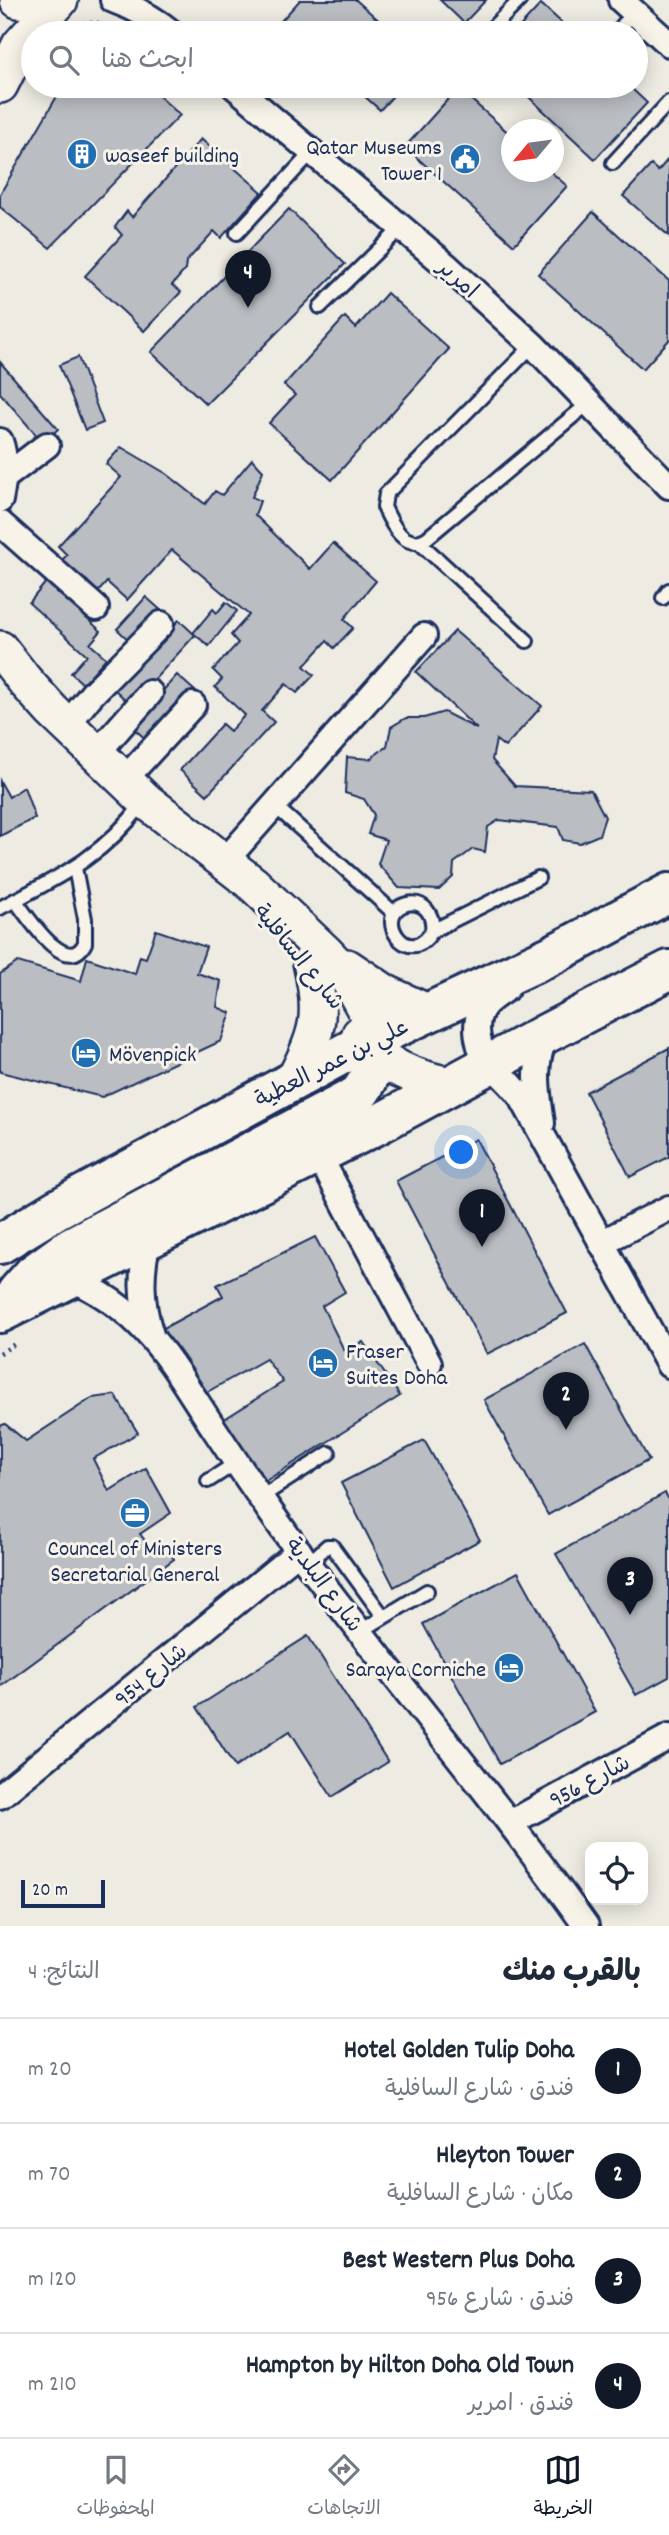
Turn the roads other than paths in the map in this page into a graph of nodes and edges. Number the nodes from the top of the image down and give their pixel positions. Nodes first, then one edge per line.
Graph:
1 (18, 0) edge
2 (51, 0) edge
3 (60, 0) edge
4 (113, 0) edge
5 (158, 0) edge
6 (520, 0) edge
7 (627, 6) edge
8 (41, 21) edge
9 (157, 21) edge
10 (169, 21) edge
11 (499, 21) edge
12 (647, 21) edge
13 (648, 22) edge
14 (666, 35) edge
15 (21, 44) edge
16 (0, 85) edge
17 (248, 98) edge
18 (669, 102) edge
19 (312, 152) junction
20 (613, 163) dead end
21 (401, 228) junction
22 (237, 233) dead end
23 (320, 307) dead end
24 (533, 345) junction
25 (590, 402) junction
26 (0, 441) edge
27 (47, 444) dead end
28 (669, 486) edge
29 (2, 489) edge
30 (0, 523) edge
31 (420, 543) junction
32 (96, 608) dead end
33 (161, 624) dead end
34 (424, 636) dead end
35 (527, 641) dead end
36 (0, 649) edge
37 (150, 693) dead end
38 (193, 705) dead end
39 (67, 725) junction
40 (97, 753) junction
41 (135, 790) junction
42 (274, 805) junction
43 (224, 862) junction
44 (75, 869) junction
45 (538, 878) dead end
46 (669, 893) edge
47 (15, 900) junction
48 (0, 908) edge
49 (394, 913) junction
50 (432, 932) junction
51 (550, 956) junction
52 (318, 958) junction
53 (669, 970) edge
54 (429, 1013) junction
55 (547, 1033) junction
56 (374, 1044) junction
57 (491, 1064) junction
58 (294, 1080) junction
59 (450, 1085) junction
60 (544, 1137) junction
61 (318, 1154) junction
62 (669, 1208) edge
63 (149, 1237) junction
64 (601, 1243) junction
65 (0, 1244) edge
66 (72, 1279) junction
67 (2, 1312) edge
68 (152, 1335) junction
69 (429, 1363) dead end
70 (669, 1365) edge
71 (329, 1452) dead end
72 (236, 1463) junction
73 (208, 1481) dead end
74 (261, 1497) junction
75 (304, 1557) junction
76 (427, 1591) dead end
77 (383, 1616) junction
78 (361, 1631) junction
79 (669, 1737) edge
80 (0, 1796) edge
81 (510, 1823) junction
82 (586, 1926) edge

1 - 2 street
3 - 8 street
4 - 9 street
5 - 10 street
6 - 11 lane
7 - 12 street
13 - 14 street
15 - 16 street
17 - 19 street, امرير
18 - 20 lane
19 - 21 street, امرير
19 - 22 lane
21 - 23 lane
21 - 24 street, امرير
24 - 25 street, امرير
24 - 31 lane
25 - 28 street, امرير
25 - 31 lane
26 - 29 street
27 - 29 street
30 - 32 street
31 - 35 lane
33 - 39 street
34 - 42 street
36 - 39 street, شارع السافلية
37 - 40 street
38 - 41 street
39 - 40 street, شارع السافلية
40 - 41 street, شارع السافلية
41 - 43 street, شارع السافلية
41 - 44 lane
42 - 43 street
42 - 49 lane
43 - 52 street, شارع السافلية
44 - 47 lane
44 - 47 lane
45 - 50 lane
46 - 51 main road, علي بن عمر العطية
47 - 48 lane
49 - 50 lane
49 - 50 lane
51 - 54 main road, علي بن عمر العطية
51 - 57 street
52 - 54 street
52 - 56 street, شارع السافلية
52 - 58 street
53 - 55 main road
54 - 56 main road, علي بن عمر العطية
55 - 57 main road
55 - 60 street
56 - 58 main road, علي بن عمر العطية
56 - 59 street, شارع السافلية
56 - 67 main road
57 - 59 main road
57 - 60 street
58 - 65 main road, علي بن عمر العطية
59 - 61 main road
60 - 64 street
61 - 63 main road
61 - 69 street
62 - 64 street
63 - 66 main road
63 - 68 street, شارع البلدية
64 - 70 street
66 - 67 main road
66 - 68 street, شارع البلدية
68 - 72 street, شارع البلدية
71 - 74 lane
72 - 73 lane
72 - 74 street, شارع البلدية
74 - 75 street, شارع البلدية
75 - 77 lane
75 - 78 street, شارع البلدية
75 - 80 street, شارع 954
76 - 77 lane
77 - 78 lane
78 - 81 street, شارع البلدية
79 - 81 street, شارع 956
81 - 82 street, شارع البلدية

